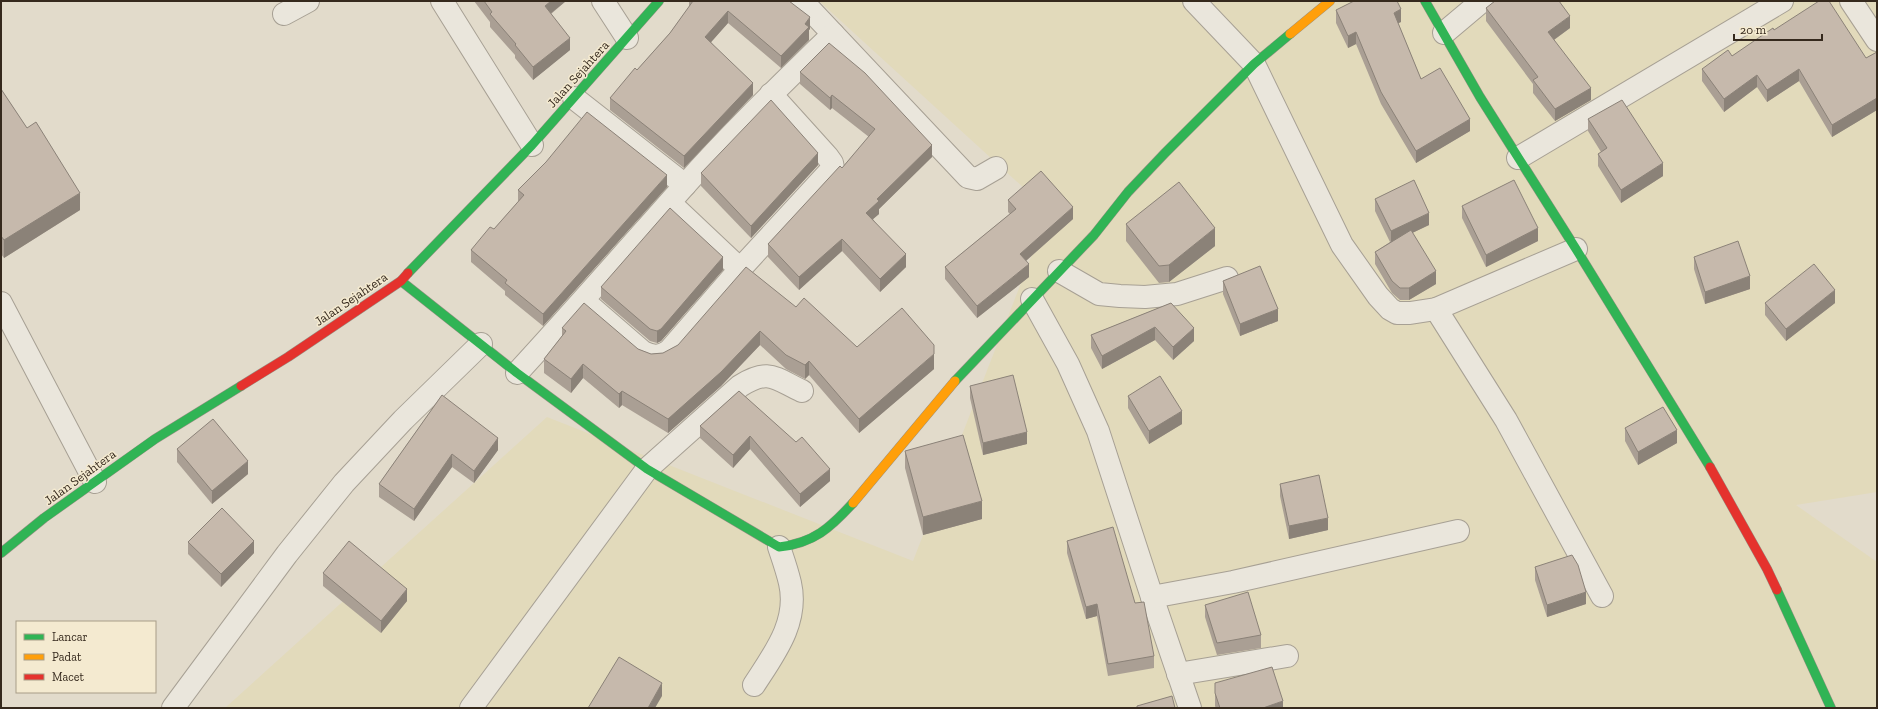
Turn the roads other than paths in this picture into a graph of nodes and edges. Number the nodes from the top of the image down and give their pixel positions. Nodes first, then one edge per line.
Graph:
1 (308, 1) edge
2 (442, 1) edge
3 (603, 1) edge
4 (659, 1) edge
5 (802, 1) edge
6 (1194, 1) edge
7 (1330, 1) edge
8 (1425, 1) edge
9 (1482, 1) edge
10 (1782, 1) edge
11 (1851, 1) edge
12 (284, 14) dead end
13 (1444, 33) junction
14 (833, 34) junction
15 (627, 38) junction
16 (1877, 40) edge
17 (1254, 64) junction
18 (771, 94) junction
19 (574, 98) junction
20 (532, 145) junction
21 (1518, 158) junction
22 (996, 168) dead end
23 (685, 185) junction
24 (670, 204) junction
25 (1576, 248) junction
26 (740, 269) junction
27 (1059, 271) junction
28 (1227, 278) edge
29 (401, 281) junction
30 (1032, 299) junction
31 (584, 301) junction
32 (1, 303) edge
33 (1436, 309) junction
34 (481, 344) junction
35 (517, 373) junction
36 (802, 391) dead end
37 (647, 468) junction
38 (95, 482) junction
39 (1458, 530) dead end
40 (779, 547) junction
41 (1, 553) edge
42 (1602, 596) dead end
43 (1152, 598) junction
44 (1287, 656) dead end
45 (1178, 674) junction
46 (754, 685) dead end
47 (173, 708) edge
48 (471, 708) edge
49 (1190, 708) edge
50 (1831, 708) edge

1 - 12 street
2 - 20 street
3 - 15 street
4 - 15 street, Jalan Sejahtera
5 - 14 street
6 - 17 street
7 - 17 street
8 - 13 street
9 - 13 street
10 - 21 street
11 - 16 street
13 - 21 street
14 - 18 street
14 - 22 street
15 - 19 street, Jalan Sejahtera
17 - 27 street
17 - 33 street
18 - 23 street
18 - 26 street
19 - 20 street, Jalan Sejahtera
19 - 23 street
20 - 29 street, Jalan Sejahtera
21 - 25 street
23 - 24 street
24 - 26 street
24 - 31 street
25 - 33 street
25 - 50 street
26 - 31 street
27 - 28 street
27 - 30 street
29 - 34 street
29 - 38 street, Jalan Sejahtera
30 - 40 street
30 - 43 street
31 - 35 street
32 - 38 street
33 - 42 street
34 - 35 street
34 - 47 street
35 - 37 street
36 - 37 street
37 - 40 street
37 - 48 street
38 - 41 street, Jalan Sejahtera
39 - 43 street
40 - 46 street
43 - 45 street
44 - 45 street
45 - 49 street

